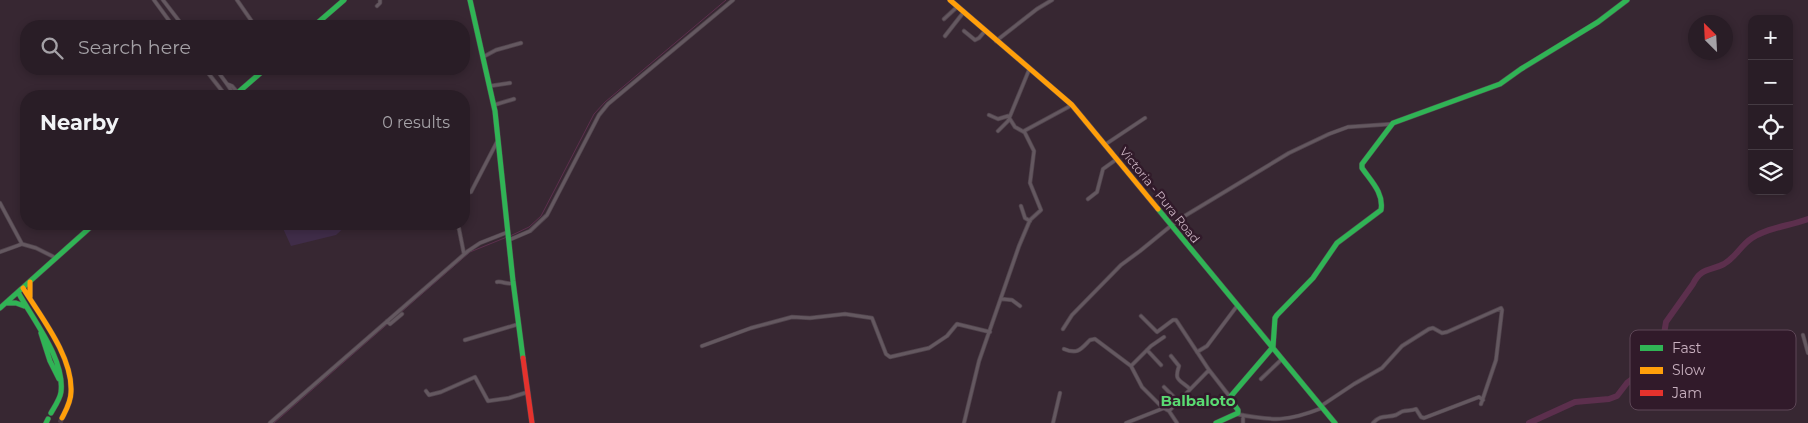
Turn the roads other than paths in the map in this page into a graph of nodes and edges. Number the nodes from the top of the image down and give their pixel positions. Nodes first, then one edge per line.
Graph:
1 (154, 0) edge
2 (163, 0) edge
3 (237, 0) edge
4 (344, 0) edge
5 (380, 0) edge
6 (470, 0) edge
7 (733, 0) edge
8 (950, 0) edge
9 (1052, 0) edge
10 (1627, 0) edge
11 (377, 6) dead end
12 (957, 7) junction
13 (963, 13) junction
14 (944, 19) dead end
15 (169, 20) edge
16 (178, 20) edge
17 (251, 20) edge
18 (321, 20) edge
19 (964, 31) dead end
20 (985, 31) junction
21 (945, 36) dead end
22 (996, 41) junction
23 (521, 44) dead end
24 (483, 57) junction
25 (1029, 70) junction
26 (210, 75) edge
27 (220, 75) edge
28 (258, 75) edge
29 (510, 83) dead end
30 (490, 86) junction
31 (221, 90) edge
32 (234, 90) edge
33 (242, 90) edge
34 (514, 99) dead end
35 (494, 105) junction
36 (1072, 105) junction
37 (989, 115) dead end
38 (1009, 118) junction
39 (1145, 118) dead end
40 (1392, 124) junction
41 (998, 131) dead end
42 (1024, 132) junction
43 (498, 140) junction
44 (1106, 144) junction
45 (1118, 159) junction
46 (470, 192) edge
47 (1088, 199) dead end
48 (0, 203) edge
49 (1021, 206) dead end
50 (1030, 221) junction
51 (1172, 225) junction
52 (87, 230) edge
53 (459, 230) edge
54 (508, 232) junction
55 (508, 240) junction
56 (22, 244) junction
57 (0, 252) edge
58 (464, 254) junction
59 (57, 258) junction
60 (30, 282) junction
61 (497, 282) dead end
62 (514, 283) junction
63 (23, 288) junction
64 (18, 292) junction
65 (1002, 299) junction
66 (30, 300) junction
67 (6, 303) junction
68 (1020, 306) dead end
69 (1237, 306) junction
70 (25, 307) junction
71 (0, 308) edge
72 (402, 314) dead end
73 (1141, 316) dead end
74 (388, 322) junction
75 (519, 324) junction
76 (1063, 328) dead end
77 (990, 332) junction
78 (1803, 335) dead end
79 (1164, 337) dead end
80 (464, 340) dead end
81 (702, 346) dead end
82 (1064, 349) dead end
83 (1272, 349) junction
84 (1147, 350) junction
85 (1197, 352) junction
86 (1808, 353) edge
87 (1171, 356) dead end
88 (1282, 360) junction
89 (1162, 365) dead end
90 (1131, 366) junction
91 (1209, 370) junction
92 (1262, 379) dead end
93 (1164, 387) dead end
94 (1190, 389) junction
95 (426, 391) dead end
96 (528, 392) junction
97 (1060, 393) dead end
98 (1230, 397) junction
99 (1178, 401) junction
100 (1322, 407) junction
101 (1164, 408) junction
102 (1169, 410) junction
103 (1237, 412) junction
104 (1244, 415) junction
105 (48, 418) edge
106 (62, 418) dead end
107 (1226, 421) edge
108 (1280, 422) edge
109 (270, 423) edge
110 (532, 423) edge
111 (964, 423) edge
112 (1053, 423) edge
113 (1126, 423) edge
114 (1177, 423) edge
115 (1216, 423) edge
116 (1243, 423) edge
117 (1335, 423) edge
118 (1373, 423) edge

1 - 15 street
2 - 16 street
3 - 17 street
4 - 18 main road
5 - 11 street
6 - 24 main road
7 - 55 street
8 - 12 main road, Victoria - Pura Road
9 - 22 street
10 - 40 main road
12 - 13 main road, Victoria - Pura Road
12 - 14 street
13 - 20 main road, Victoria - Pura Road
13 - 21 street
19 - 20 street
20 - 22 main road, Victoria - Pura Road
22 - 25 main road, Victoria - Pura Road
23 - 24 street
24 - 30 main road
25 - 36 main road, Victoria - Pura Road
25 - 38 street
26 - 31 street
27 - 32 street
28 - 33 main road
29 - 30 street
30 - 35 main road
34 - 35 street
35 - 43 main road
36 - 42 street
36 - 44 main road, Victoria - Pura Road
37 - 38 street
38 - 41 street
38 - 42 street
39 - 44 street
40 - 51 street
40 - 83 main road
42 - 50 street
43 - 46 street
43 - 54 main road
44 - 45 main road, Victoria - Pura Road
45 - 47 street
45 - 51 main road, Victoria - Pura Road
48 - 56 street
49 - 50 street
50 - 65 street
51 - 69 main road, Victoria - Pura Road
51 - 76 street
52 - 59 main road
53 - 58 street
54 - 55 main road
54 - 58 street
55 - 62 main road
56 - 57 street
56 - 59 street
58 - 74 street
59 - 60 main road
60 - 63 main road
60 - 66 main road
61 - 62 street
62 - 75 main road
63 - 64 main road
63 - 66 main road
64 - 67 main road
64 - 70 main road
65 - 68 street
65 - 77 street
66 - 106 main road
67 - 70 main road
67 - 71 main road
69 - 83 main road, Victoria - Pura Road
69 - 85 street
70 - 105 main road
72 - 74 street
73 - 85 street
74 - 109 street
75 - 80 street
75 - 96 main road
77 - 81 street
77 - 111 street
78 - 86 street
79 - 84 street
82 - 90 street
83 - 88 main road, Victoria - Pura Road
83 - 98 main road
84 - 89 street
84 - 90 street
85 - 91 street
87 - 94 street
88 - 92 street
88 - 100 main road, Victoria - Pura Road
90 - 101 street
91 - 94 street
91 - 98 street
93 - 99 street
94 - 99 street
95 - 96 street
96 - 110 main road
97 - 112 street
98 - 103 main road
99 - 102 street
100 - 108 street
100 - 117 main road, Victoria - Pura Road
100 - 118 street
101 - 102 street
101 - 113 street
102 - 114 street
103 - 104 street
103 - 107 main road
104 - 108 street
104 - 116 street
107 - 115 main road

